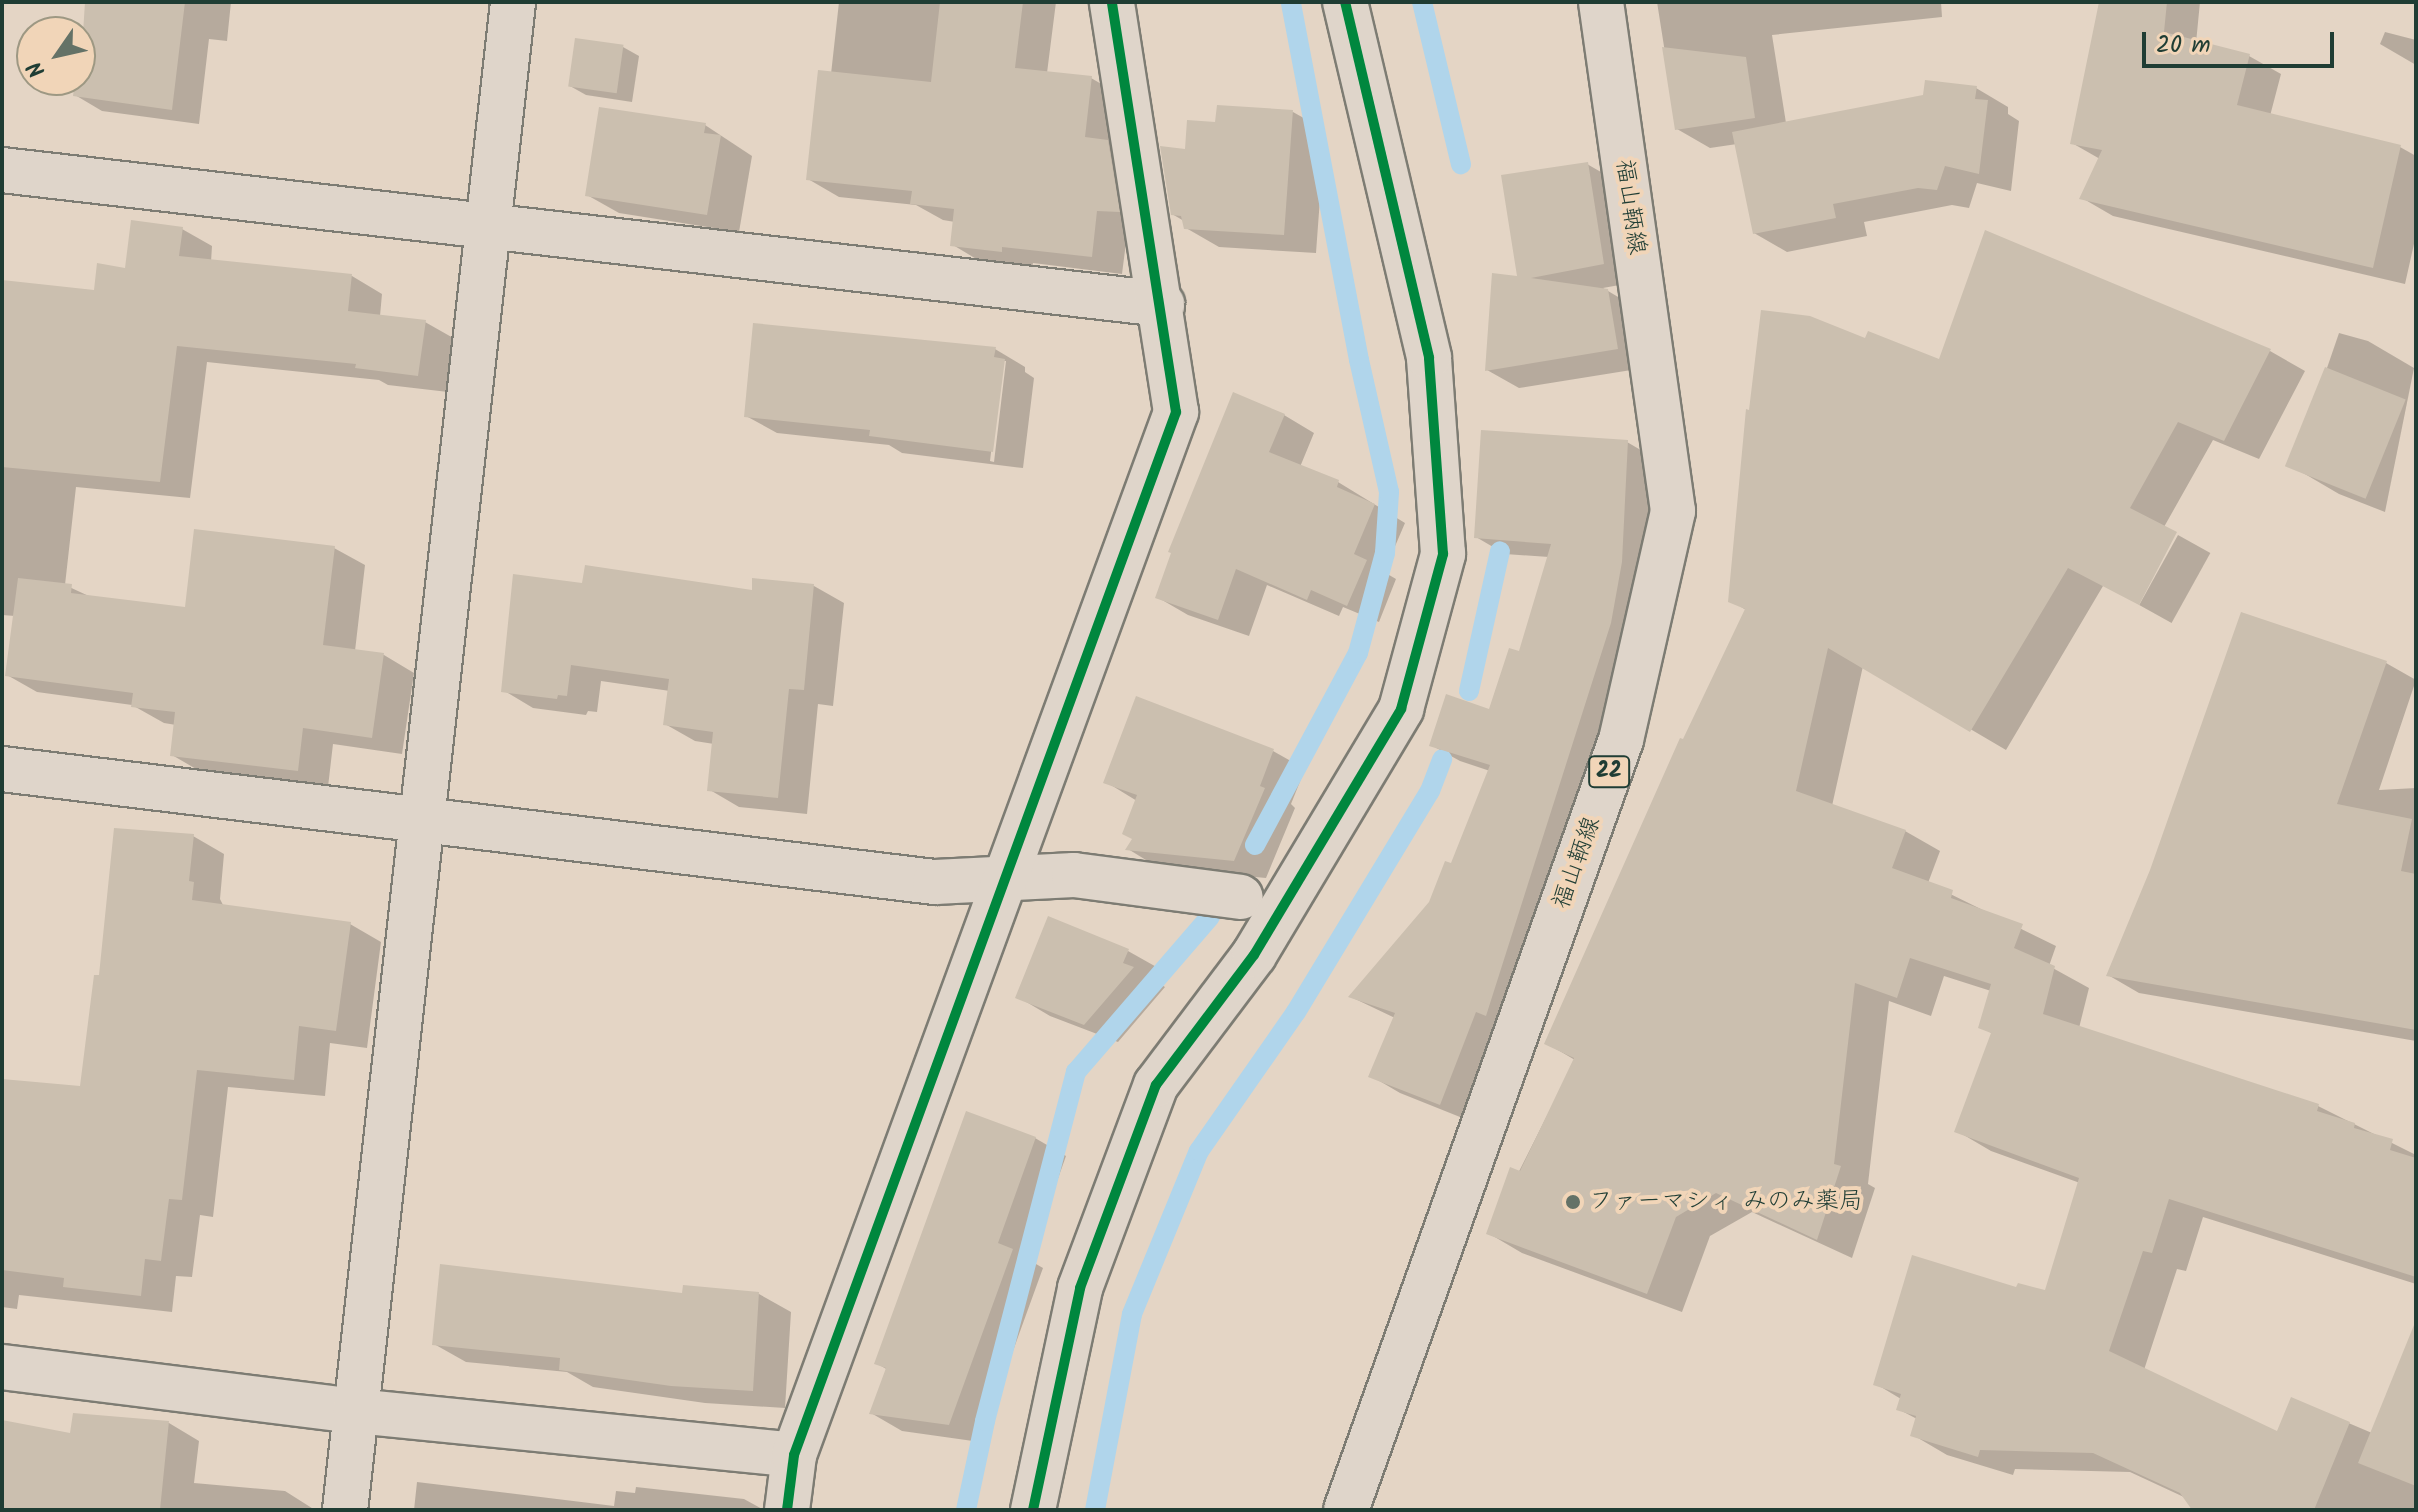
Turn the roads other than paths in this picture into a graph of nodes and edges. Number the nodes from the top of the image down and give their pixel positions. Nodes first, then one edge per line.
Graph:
1 (513, 2) edge
2 (1112, 2) edge
3 (1345, 2) edge
4 (1601, 2) edge
5 (2, 170) edge
6 (488, 226) junction
7 (1162, 304) junction
8 (2, 769) edge
9 (422, 820) junction
10 (1004, 879) junction
11 (1241, 897) dead end
12 (2, 1367) edge
13 (356, 1411) junction
14 (794, 1455) junction
15 (345, 1510) edge
16 (787, 1510) edge
17 (1033, 1510) edge
18 (1346, 1510) edge

1 - 6 street
2 - 7 street
3 - 17 street
4 - 18 street, 福山鞆線 / 22
5 - 6 street
6 - 7 street
6 - 9 street
7 - 10 street
8 - 9 street
9 - 10 street
9 - 13 street
10 - 11 street
10 - 14 street
12 - 13 street
13 - 14 street
13 - 15 street
14 - 16 street

